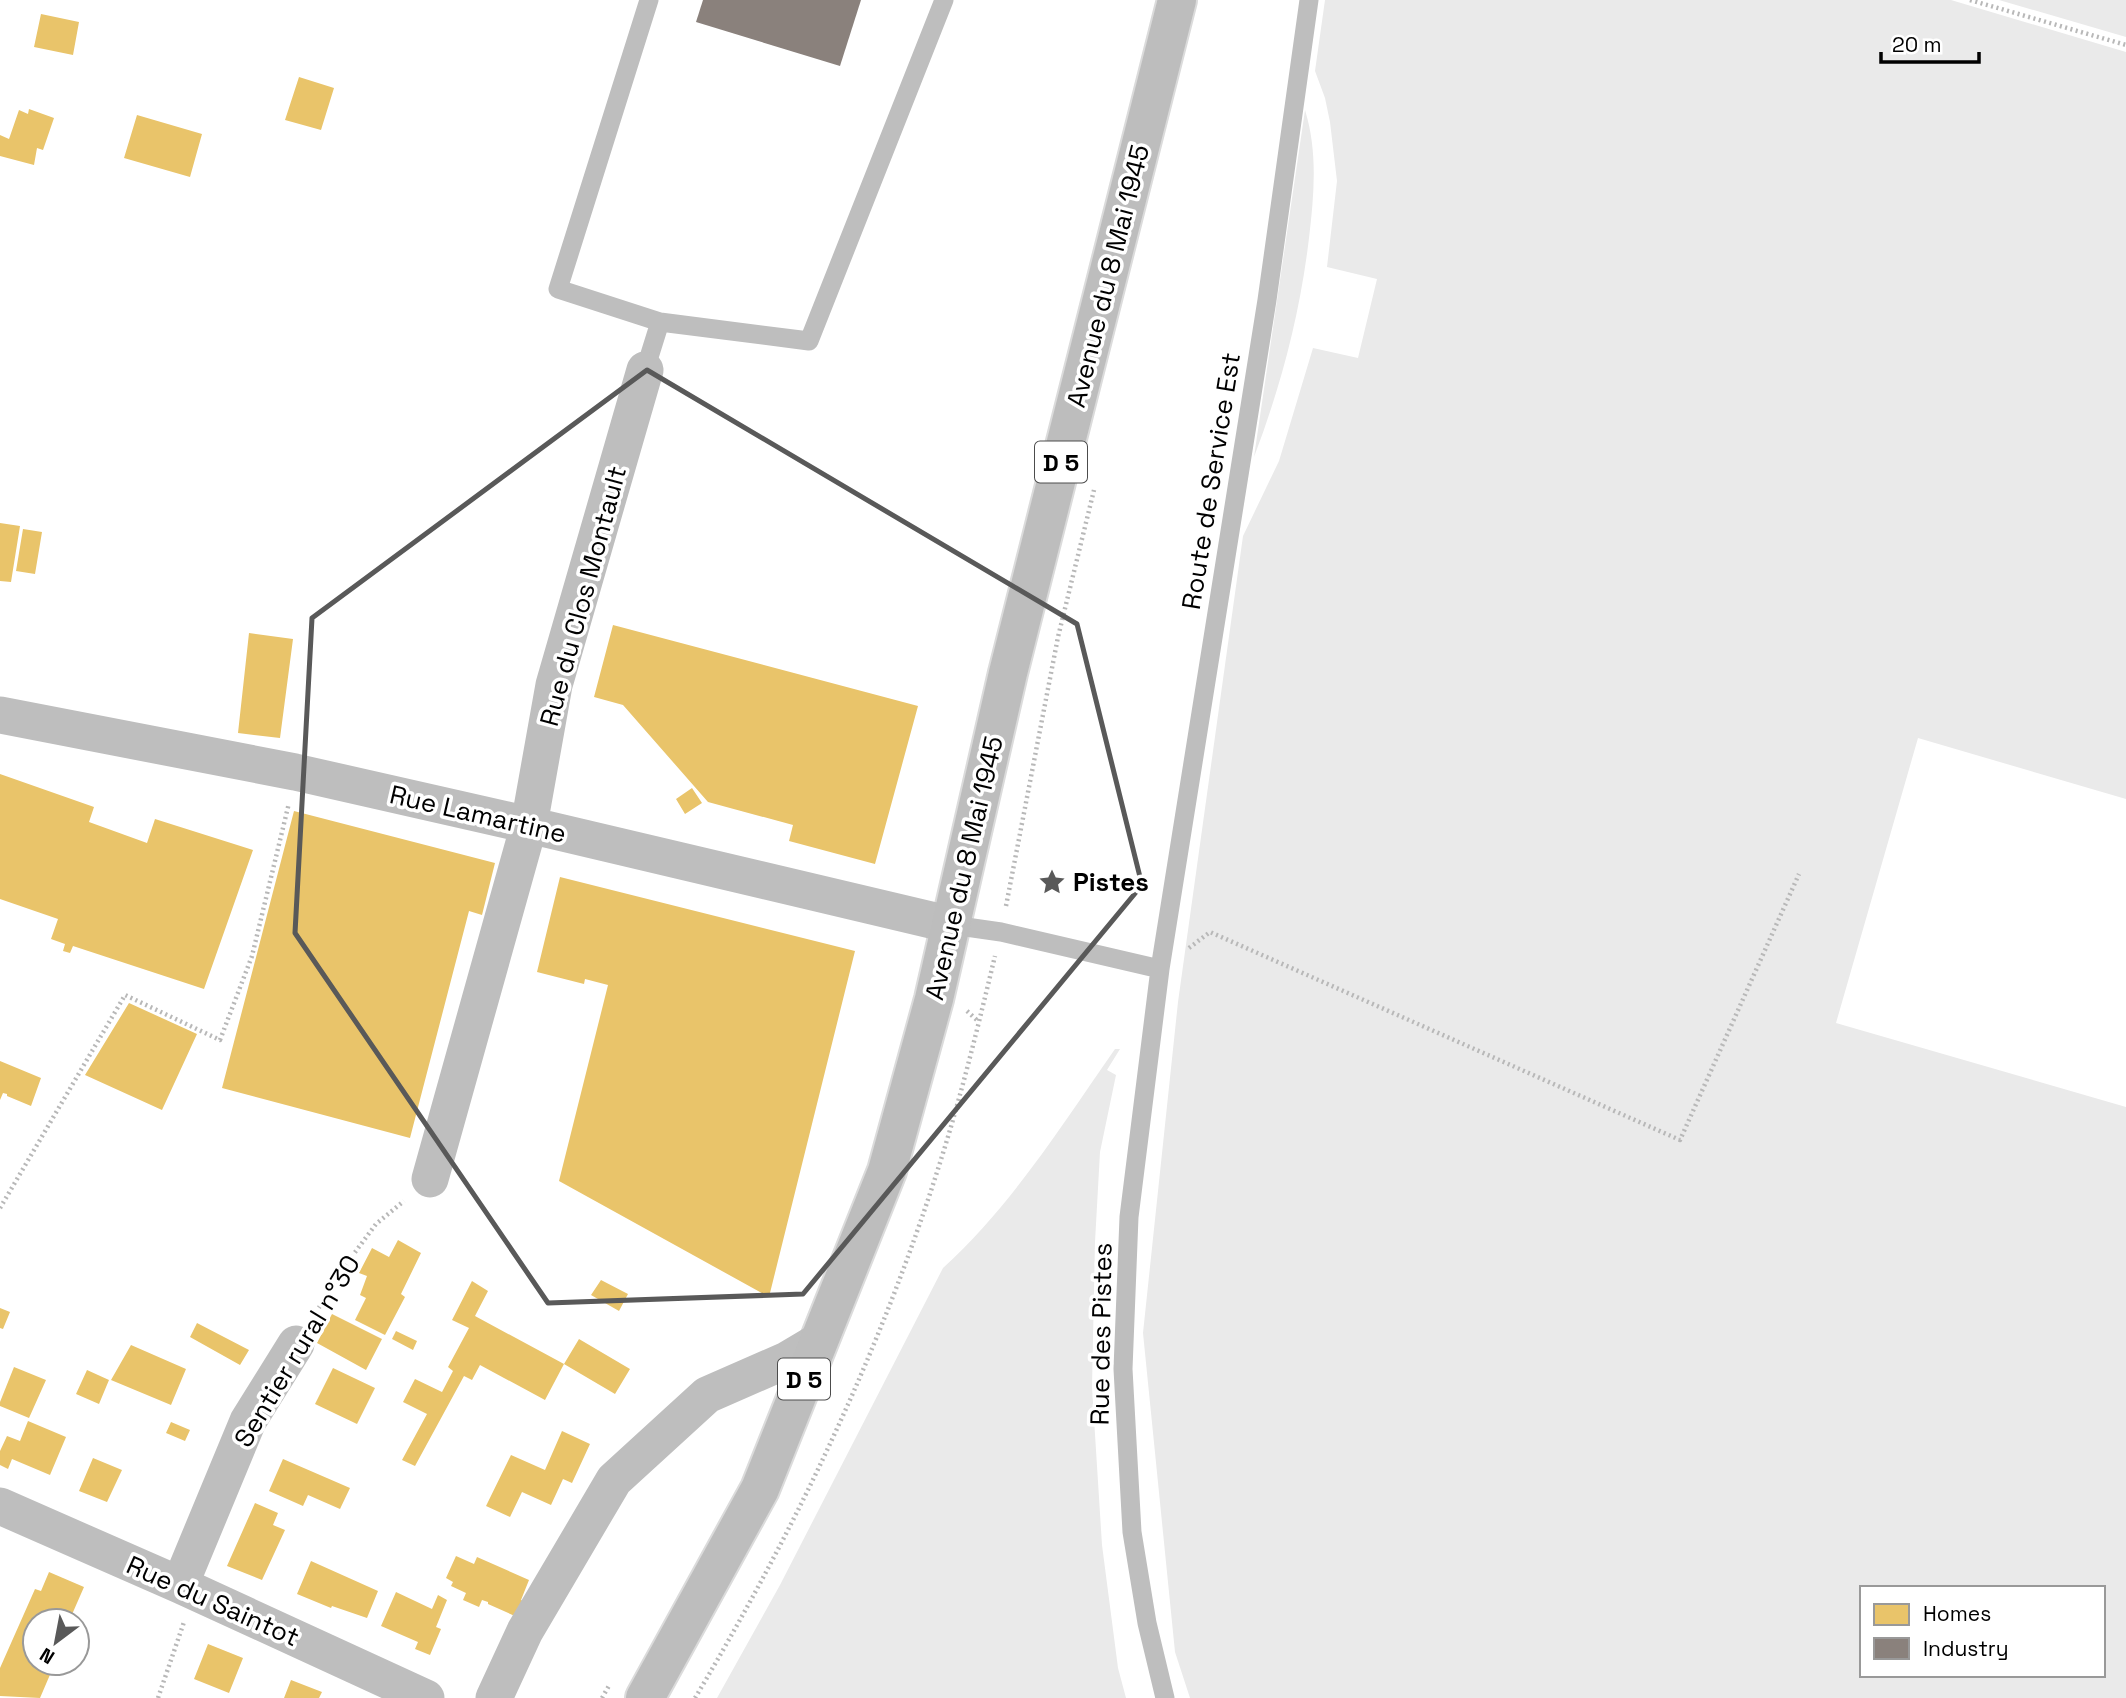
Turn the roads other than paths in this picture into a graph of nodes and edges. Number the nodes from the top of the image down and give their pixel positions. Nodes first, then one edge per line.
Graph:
1 (649, 0) edge
2 (944, 0) edge
3 (1177, 0) edge
4 (1308, 0) edge
5 (660, 322) junction
6 (645, 370) joint
7 (0, 715) edge
8 (529, 825) junction
9 (952, 925) junction
10 (1160, 969) junction
11 (430, 1179) road end
12 (819, 1341) junction
13 (296, 1344) road end
14 (0, 1506) edge
15 (187, 1588) junction
16 (426, 1698) edge
17 (495, 1698) edge
18 (645, 1698) edge
19 (1164, 1698) edge

1 - 5 lane
2 - 5 lane
3 - 9 main road, Avenue du 8 Mai 1945 / D 5
4 - 10 lane, Route de Service Est
5 - 6 lane
6 - 8 street, Rue du Clos Montault
7 - 8 street, Rue Lamartine
8 - 9 street, Rue Lamartine
8 - 11 street, Rue du Clos Montault
9 - 10 lane
9 - 12 main road, Avenue du 8 Mai 1945 / D 5
10 - 19 lane, Rue des Pistes
12 - 17 street
12 - 18 main road, Avenue du 8 Mai 1945 / D 5
13 - 15 street, Sentier rural n°30
14 - 15 street, Rue du Saintot
15 - 16 street, Rue du Saintot

